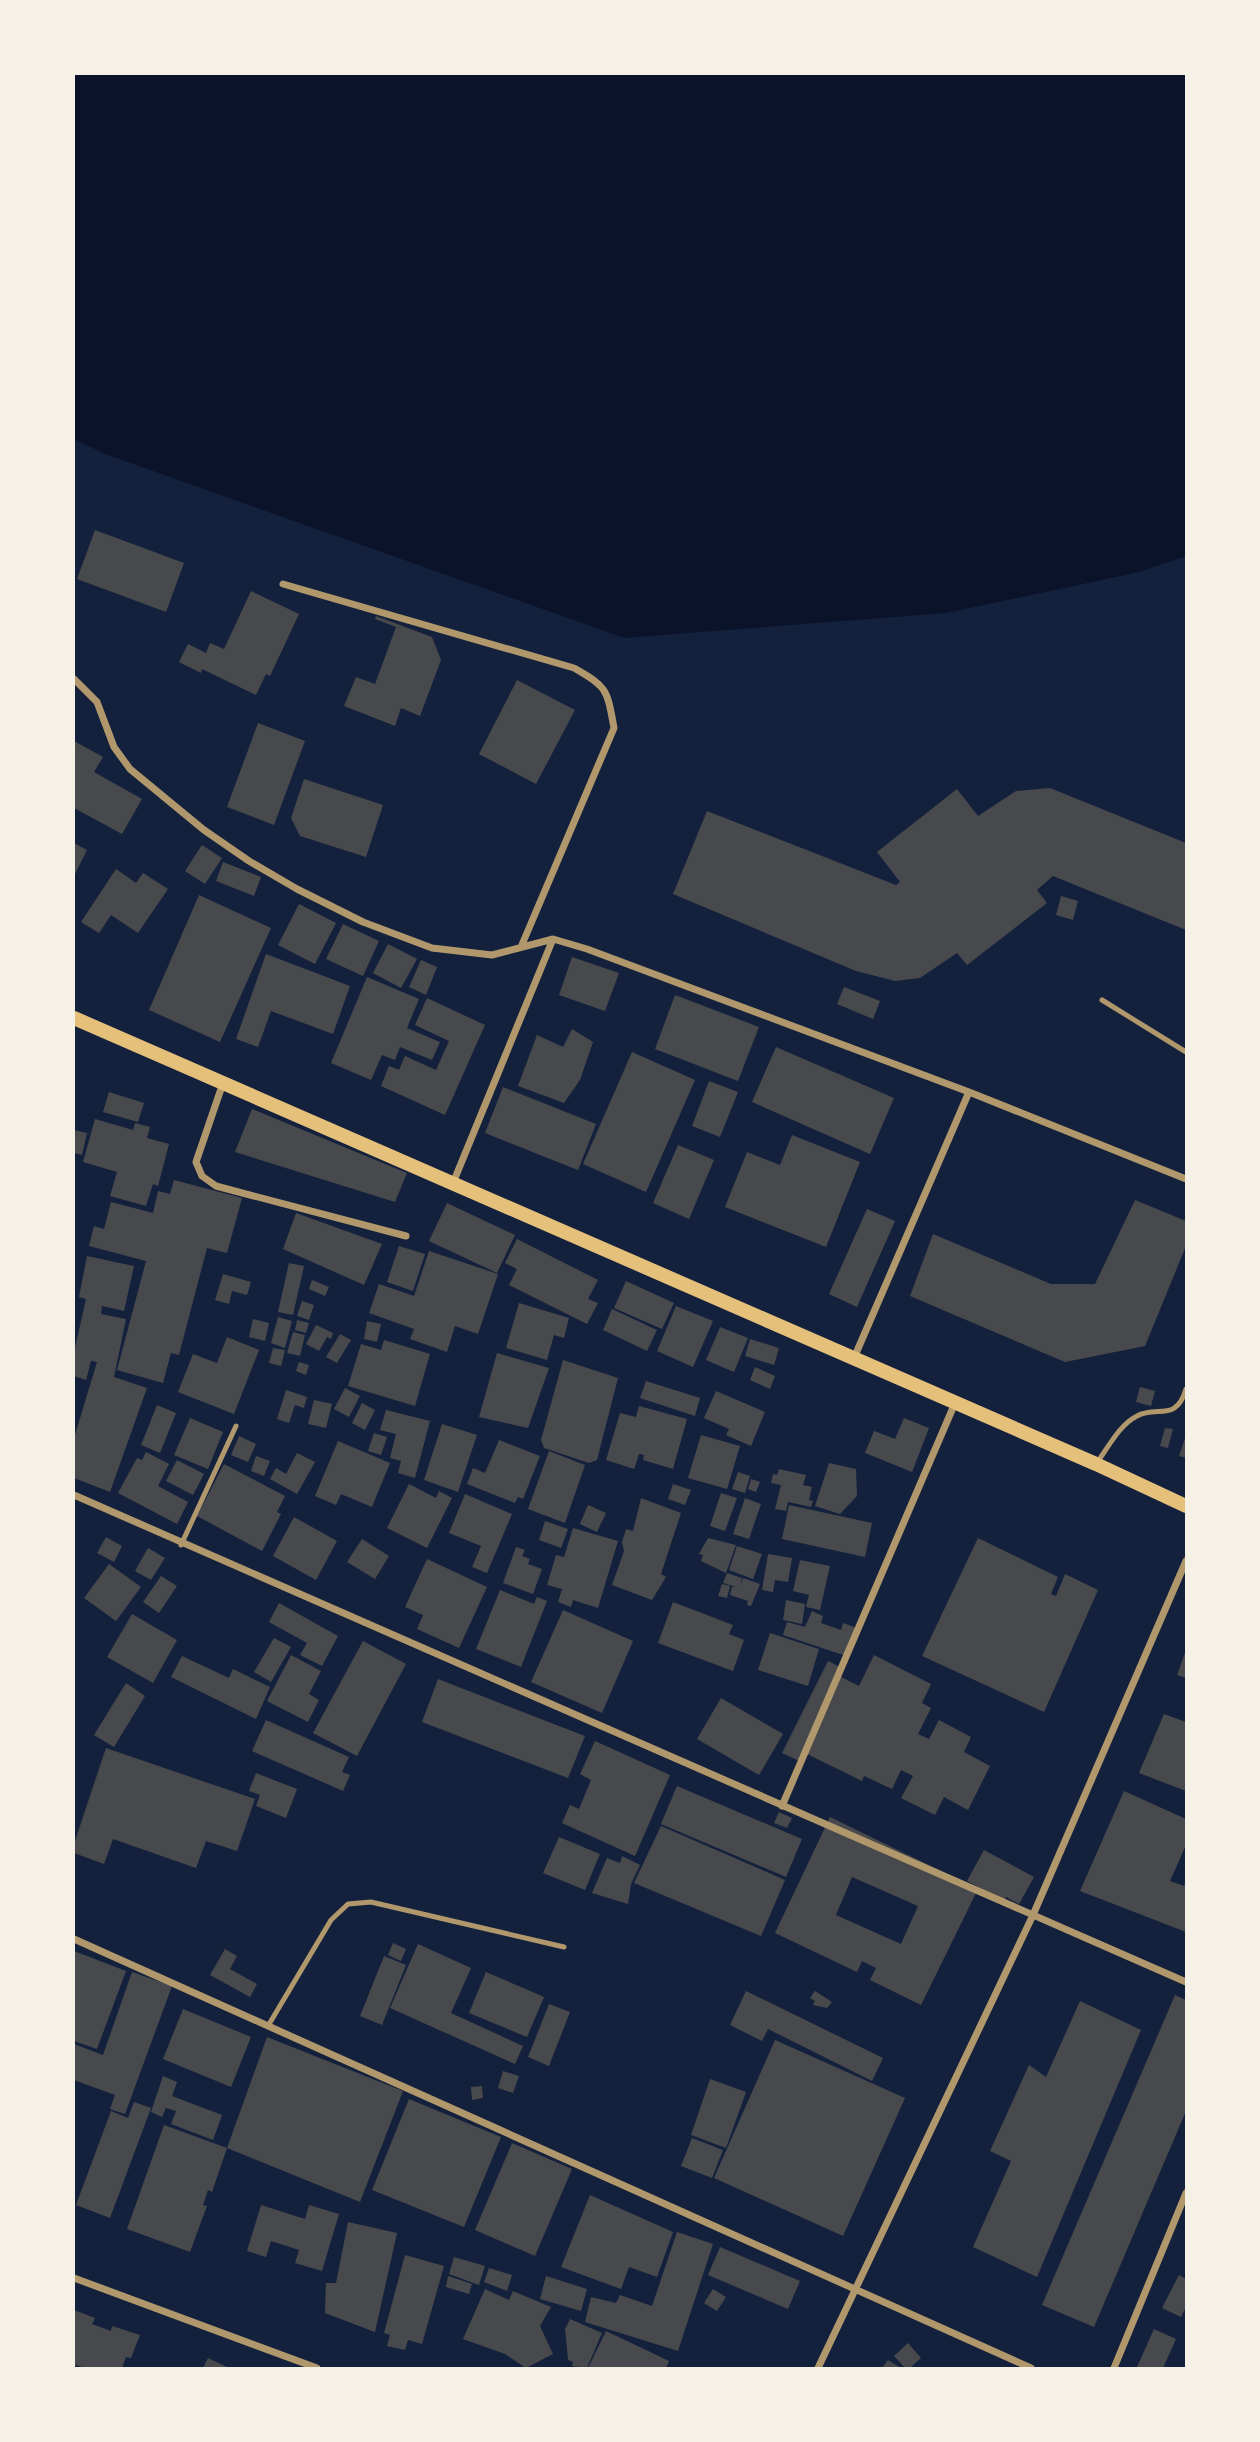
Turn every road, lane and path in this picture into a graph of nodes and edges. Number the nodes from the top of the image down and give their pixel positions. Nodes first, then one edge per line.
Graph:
1 (282, 584) dead end
2 (74, 678) edge
3 (553, 939) junction
4 (522, 947) junction
5 (1102, 1000) dead end
6 (74, 1018) edge
7 (1186, 1052) edge
8 (223, 1083) junction
9 (969, 1092) junction
10 (1186, 1179) edge
11 (453, 1183) junction
12 (406, 1236) dead end
13 (854, 1358) junction
14 (1186, 1389) edge
15 (956, 1402) junction
16 (236, 1426) dead end
17 (1096, 1464) junction
18 (74, 1495) edge
19 (1186, 1506) edge
20 (181, 1545) junction
21 (1186, 1561) edge
22 (782, 1806) junction
23 (1033, 1915) junction
24 (74, 1938) edge
25 (564, 1947) dead end
26 (1186, 1982) edge
27 (268, 2026) junction
28 (1186, 2193) edge
29 (74, 2278) edge
30 (855, 2290) junction
31 (317, 2368) edge
32 (818, 2368) edge
33 (1031, 2368) edge
34 (1114, 2368) edge

1 - 4 street
2 - 4 street
3 - 4 street
3 - 9 street
3 - 11 street
5 - 7 lane
6 - 8 main road
8 - 11 main road
8 - 12 street
9 - 10 street
9 - 13 street
11 - 13 main road
13 - 15 main road
14 - 17 lane
15 - 17 main road
15 - 22 street
16 - 20 lane
17 - 19 main road
18 - 20 street
20 - 22 street
21 - 23 street
22 - 23 street
23 - 26 street
23 - 30 street
24 - 27 street
25 - 27 lane
27 - 30 street
28 - 34 street
29 - 31 street
30 - 32 street
30 - 33 street

